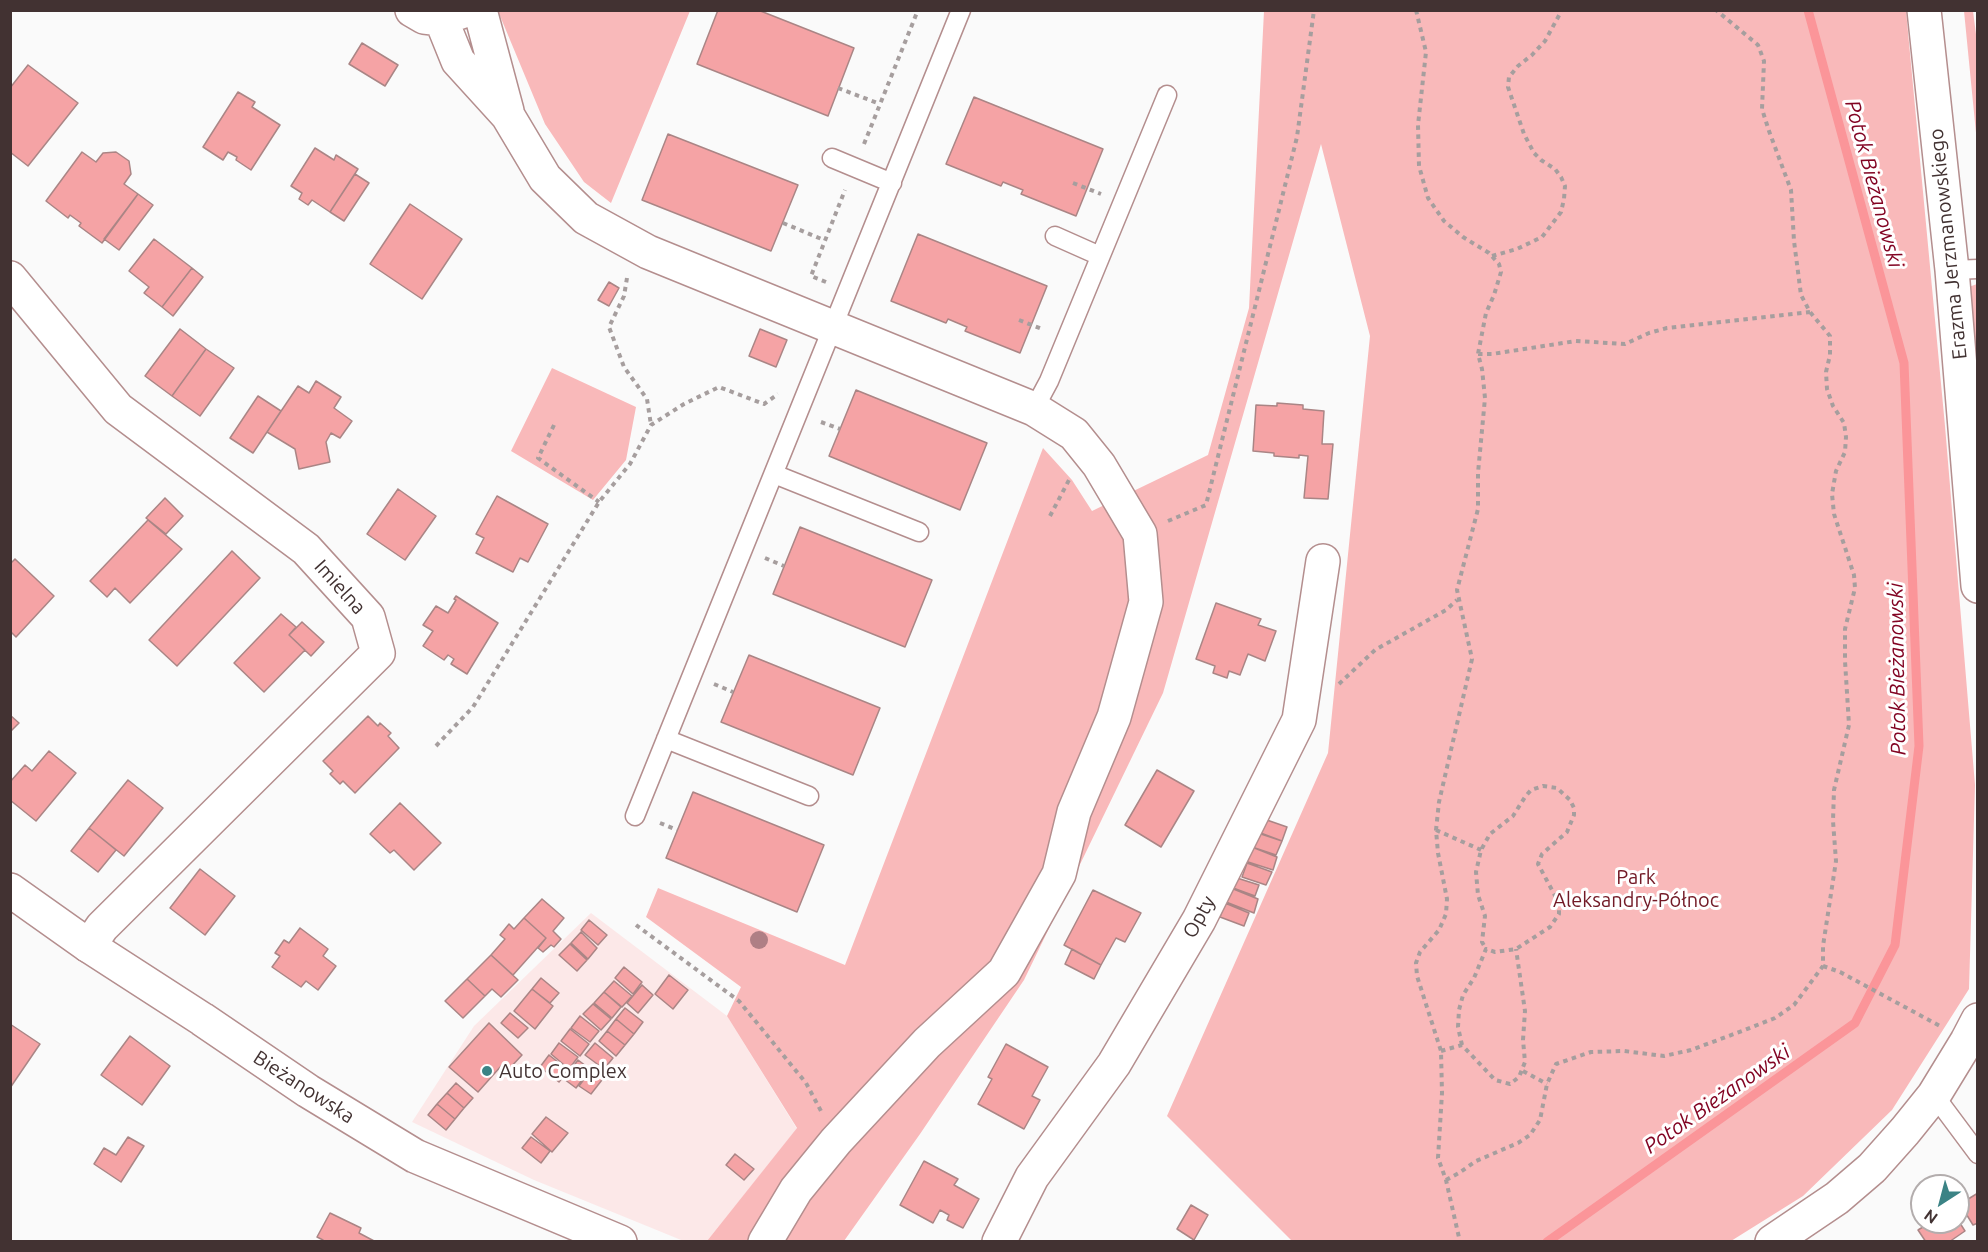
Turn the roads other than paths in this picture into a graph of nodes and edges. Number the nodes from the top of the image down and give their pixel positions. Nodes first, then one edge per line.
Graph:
1 (480, 10) edge
2 (961, 10) edge
3 (1924, 10) edge
4 (438, 13) edge
5 (1167, 96) dead end
6 (508, 116) junction
7 (832, 158) dead end
8 (892, 183) junction
9 (1055, 236) dead end
10 (1100, 256) junction
11 (1965, 270) edge
12 (10, 278) edge
13 (833, 327) junction
14 (1034, 409) junction
15 (774, 474) junction
16 (919, 532) dead end
17 (1323, 561) dead end
18 (1977, 586) edge
19 (666, 739) junction
20 (809, 796) dead end
21 (635, 816) dead end
22 (10, 890) edge
23 (89, 946) junction
24 (1977, 1020) edge
25 (1934, 1095) junction
26 (1977, 1154) edge
27 (620, 1242) edge
28 (765, 1242) edge
29 (999, 1242) edge
30 (1772, 1242) edge

1 - 6 street
2 - 8 lane
3 - 11 street, Erazma Jerzmanowskiego
4 - 6 street
5 - 10 lane
6 - 13 street
7 - 8 lane
8 - 13 lane
9 - 10 lane
10 - 14 lane
11 - 18 street, Erazma Jerzmanowskiego
12 - 23 street, Imielna
13 - 14 street
13 - 15 lane
14 - 28 street
15 - 16 lane
15 - 19 lane
17 - 29 street, Opty
19 - 20 lane
19 - 21 lane
22 - 23 street, Bieżanowska
23 - 27 street, Bieżanowska
24 - 25 street
25 - 26 lane
25 - 30 street

